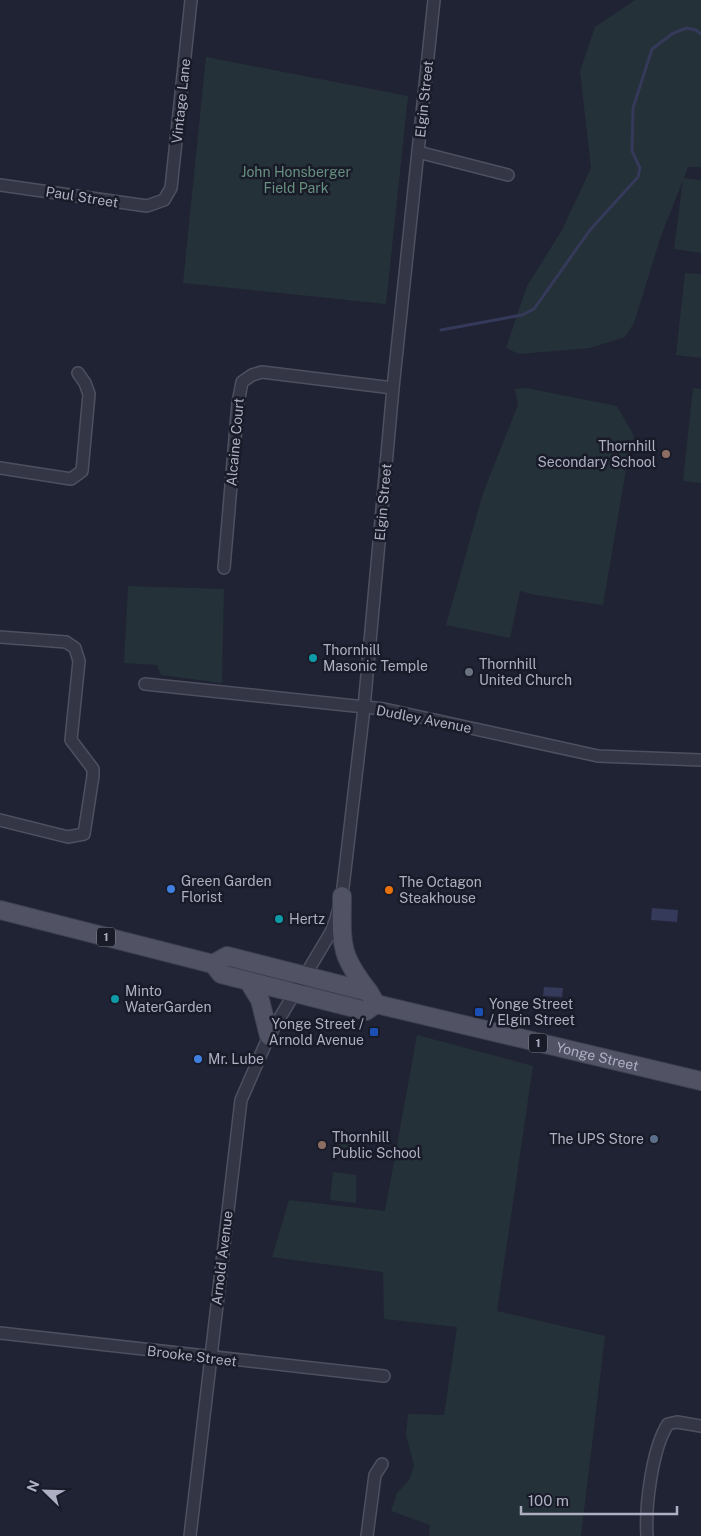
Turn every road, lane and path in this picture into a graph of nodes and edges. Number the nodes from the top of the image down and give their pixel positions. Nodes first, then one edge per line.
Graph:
1 (192, 0) edge
2 (434, 0) edge
3 (418, 152) junction
4 (508, 175) dead end
5 (0, 185) edge
6 (164, 200) joint
7 (78, 372) dead end
8 (393, 388) junction
9 (0, 468) edge
10 (224, 568) dead end
11 (0, 637) edge
12 (145, 684) dead end
13 (364, 708) junction
14 (701, 760) edge
15 (0, 820) edge
16 (342, 896) junction
17 (0, 910) edge
18 (212, 964) junction
19 (305, 975) junction
20 (249, 982) junction
21 (294, 992) junction
22 (372, 998) junction
23 (269, 1036) junction
24 (701, 1081) edge
25 (0, 1333) edge
26 (210, 1358) junction
27 (384, 1376) dead end
28 (701, 1426) edge
29 (382, 1464) dead end
30 (190, 1536) edge
31 (367, 1536) edge
32 (647, 1536) edge

1 - 6 street, Vintage Lane
2 - 3 street, Elgin Street
3 - 4 street
3 - 8 street, Elgin Street
5 - 6 street, Paul Street
7 - 9 street
8 - 10 street, Alcaine Court
8 - 13 street, Elgin Street
11 - 15 street
12 - 13 street, Dudley Avenue
13 - 14 street, Dudley Avenue
13 - 16 street, Elgin Street
16 - 19 street, Elgin Street
16 - 22 main road
17 - 18 main road, Yonge Street / 1
18 - 19 main road, Yonge Street / 1
18 - 20 main road, Yonge Street / 1
19 - 21 street, Elgin Street
19 - 22 main road, Yonge Street / 1
20 - 21 main road, Yonge Street / 1
20 - 23 main road
21 - 22 main road, Yonge Street / 1
21 - 23 street, Arnold Avenue
22 - 24 main road, Yonge Street / 1
23 - 26 street, Arnold Avenue
25 - 26 street, Brooke Street
26 - 27 street, Brooke Street
26 - 30 street, Arnold Avenue
28 - 32 street
29 - 31 street

